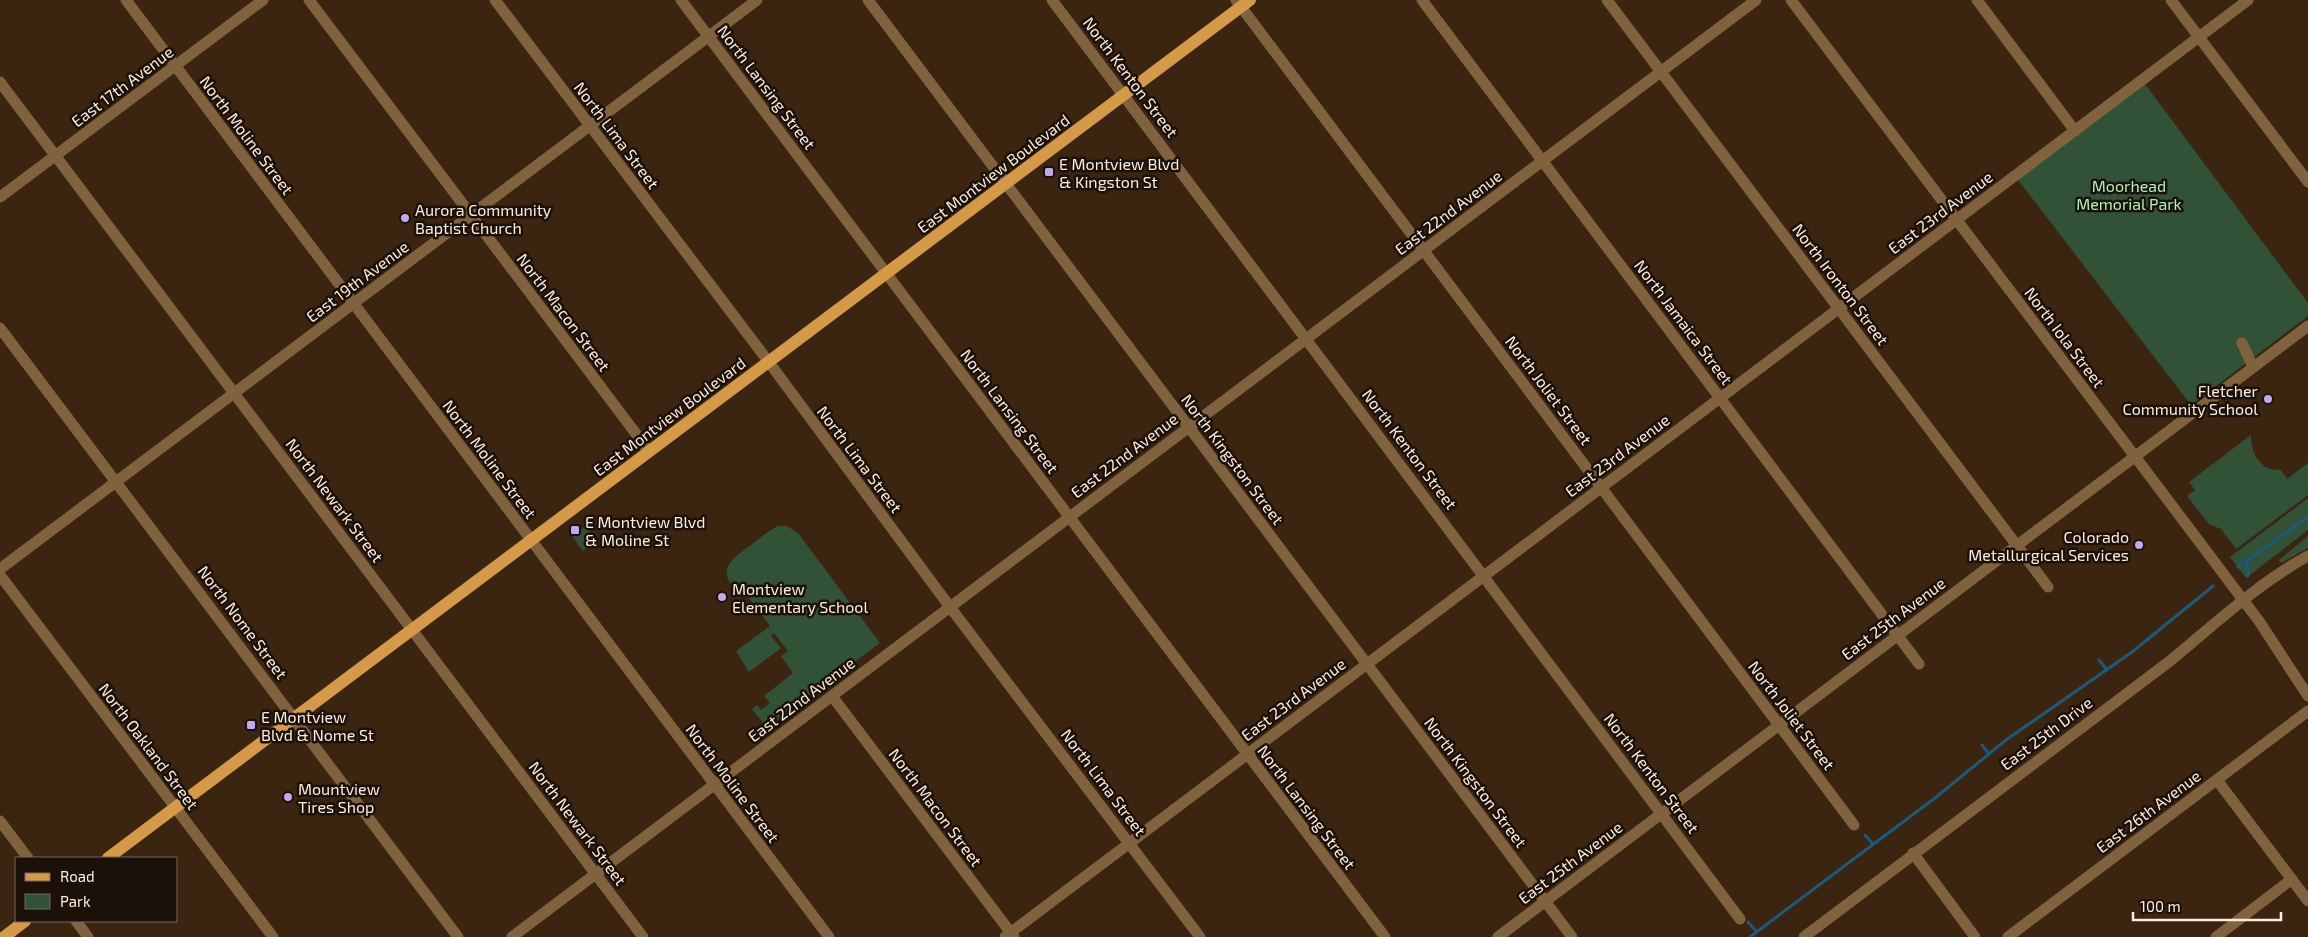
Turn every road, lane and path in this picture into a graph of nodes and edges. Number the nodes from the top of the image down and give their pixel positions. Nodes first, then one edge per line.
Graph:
1 (126, 0) edge
2 (263, 0) edge
3 (309, 0) edge
4 (495, 0) edge
5 (681, 0) edge
6 (757, 0) edge
7 (868, 0) edge
8 (1052, 0) edge
9 (1422, 0) edge
10 (1607, 0) edge
11 (1756, 0) edge
12 (1792, 0) edge
13 (1977, 0) edge
14 (2171, 0) edge
15 (2248, 0) edge
16 (1242, 2) edge
17 (709, 37) junction
18 (2199, 37) junction
19 (175, 66) junction
20 (1662, 71) junction
21 (0, 82) edge
22 (1123, 94) junction
23 (589, 126) junction
24 (2075, 130) junction
25 (56, 155) junction
26 (1542, 161) junction
27 (2308, 182) edge
28 (1006, 184) junction
29 (0, 197) edge
30 (471, 216) junction
31 (1957, 219) junction
32 (1424, 250) junction
33 (886, 273) junction
34 (354, 304) junction
35 (1839, 308) junction
36 (2308, 326) edge
37 (0, 328) edge
38 (1306, 339) junction
39 (2242, 343) dead end
40 (768, 361) junction
41 (2253, 368) junction
42 (235, 393) junction
43 (1720, 398) junction
44 (1189, 427) junction
45 (649, 452) junction
46 (2135, 456) junction
47 (117, 481) junction
48 (1602, 487) junction
49 (1069, 517) junction
50 (531, 541) junction
51 (2017, 545) junction
52 (2308, 556) edge
53 (0, 569) edge
54 (0, 575) edge
55 (1484, 576) junction
56 (2048, 587) dead end
57 (2244, 600) junction
58 (950, 607) junction
59 (412, 630) junction
60 (1898, 636) junction
61 (1367, 664) junction
62 (1920, 664) dead end
63 (832, 696) junction
64 (2308, 696) edge
65 (2308, 711) edge
66 (294, 718) junction
67 (1780, 724) junction
68 (1247, 754) junction
69 (2217, 780) junction
70 (714, 785) junction
71 (175, 808) junction
72 (1662, 813) junction
73 (0, 821) edge
74 (1854, 825) dead end
75 (1130, 843) junction
76 (1913, 854) junction
77 (27, 857) edge
78 (109, 857) edge
79 (596, 874) junction
80 (2292, 879) junction
81 (2308, 901) edge
82 (1545, 902) junction
83 (1740, 918) dead end
84 (24, 922) edge
85 (77, 922) edge
86 (1010, 936) edge
87 (4, 937) edge
88 (88, 937) edge
89 (273, 937) edge
90 (458, 937) edge
91 (512, 937) edge
92 (643, 937) edge
93 (829, 937) edge
94 (1200, 937) edge
95 (1385, 937) edge
96 (1498, 937) edge
97 (1572, 937) edge
98 (1804, 937) edge
99 (1975, 937) edge
100 (2008, 937) edge
101 (2216, 937) edge

1 - 19 street, North Moline Street
2 - 19 street, East 17th Avenue
3 - 30 street, North Macon Street
4 - 23 street, North Lima Street
5 - 17 street, North Lansing Street
6 - 17 street, East 19th Avenue
7 - 28 street, North Kingston Street
8 - 22 street, North Kenton Street
9 - 26 street, North Jamaica Street
10 - 20 street, North Ironton Street
11 - 20 street, East 22nd Avenue
12 - 31 street, North Iola Street
13 - 24 street
14 - 18 street
15 - 18 street, East 23rd Avenue
16 - 22 main road, East Montview Boulevard
16 - 32 street, North Joliet Street
17 - 23 street, East 19th Avenue
17 - 33 street, North Lansing Street
18 - 24 street, East 23rd Avenue
18 - 27 street
19 - 25 street, East 17th Avenue
19 - 34 street, North Moline Street
20 - 26 street, East 22nd Avenue
20 - 35 street, North Ironton Street
21 - 25 street, North Newark Street
22 - 28 main road, East Montview Boulevard
22 - 38 street, North Kenton Street
23 - 30 street, East 19th Avenue
23 - 40 street, North Lima Street
24 - 31 street, East 23rd Avenue
25 - 29 street, East 17th Avenue
25 - 42 street, North Newark Street
26 - 32 street, East 22nd Avenue
26 - 43 street, North Jamaica Street
28 - 33 main road, East Montview Boulevard
28 - 44 street, North Kingston Street
30 - 34 street, East 19th Avenue
30 - 45 street, North Macon Street
31 - 35 street, East 23rd Avenue
31 - 46 street, North Iola Street
32 - 38 street, East 22nd Avenue
32 - 48 street, North Joliet Street
33 - 40 main road, East Montview Boulevard
33 - 49 street, North Lansing Street
34 - 42 street, East 19th Avenue
34 - 50 street, North Moline Street
35 - 43 street, East 23rd Avenue
35 - 51 street, North Ironton Street
36 - 41 street, East 25th Avenue
37 - 47 street, North Nome Street
38 - 44 street, East 22nd Avenue
38 - 55 street, North Kenton Street
39 - 41 street
40 - 45 main road, East Montview Boulevard
40 - 58 street, North Lima Street
41 - 46 street, East 25th Avenue
42 - 47 street, East 19th Avenue
42 - 59 street, North Newark Street
43 - 48 street, East 23rd Avenue
43 - 60 street, North Jamaica Street
44 - 49 street, East 22nd Avenue
44 - 61 street, North Kingston Street
45 - 50 main road, East Montview Boulevard
46 - 51 street, East 25th Avenue
46 - 57 street, North Iola Street
47 - 53 street, East 19th Avenue
47 - 66 street, North Nome Street
48 - 55 street, East 23rd Avenue
48 - 67 street, North Joliet Street
49 - 58 street, East 22nd Avenue
49 - 68 street, North Lansing Street
50 - 59 main road, East Montview Boulevard
50 - 70 street, North Moline Street
51 - 56 street, North Ironton Street
51 - 60 street, East 25th Avenue
52 - 57 street, East 25th Drive
54 - 71 street, North Oakland Street
55 - 61 street, East 23rd Avenue
55 - 72 street, North Kenton Street
57 - 64 street, North Iola Street
57 - 76 street, East 25th Drive
58 - 63 street, East 22nd Avenue
58 - 75 street, North Lima Street
59 - 66 main road, East Montview Boulevard
59 - 79 street, North Newark Street
60 - 62 street, North Jamaica Street
60 - 67 street, East 25th Avenue
61 - 68 street, East 23rd Avenue
61 - 82 street, North Kingston Street
63 - 70 street, East 22nd Avenue
63 - 86 street, North Macon Street
65 - 69 street, East 26th Avenue
66 - 71 main road, East Montview Boulevard
66 - 90 street, North Nome Street
67 - 72 street, East 25th Avenue
67 - 74 street, North Joliet Street
68 - 75 street, East 23rd Avenue
68 - 95 street, North Lansing Street
69 - 80 street
69 - 100 street, East 26th Avenue
70 - 79 street, East 22nd Avenue
70 - 93 street, North Moline Street
71 - 78 main road, East Montview Boulevard
71 - 89 street, North Oakland Street
72 - 82 street, East 25th Avenue
72 - 83 street, North Kenton Street
73 - 77 street
75 - 86 street, East 23rd Avenue
75 - 94 street, North Lima Street
76 - 98 street, East 25th Drive
76 - 99 street
79 - 91 street, East 22nd Avenue
79 - 92 street, North Newark Street
80 - 81 street
80 - 101 street
82 - 96 street, East 25th Avenue
82 - 97 street, North Kingston Street
84 - 87 main road
85 - 88 street

